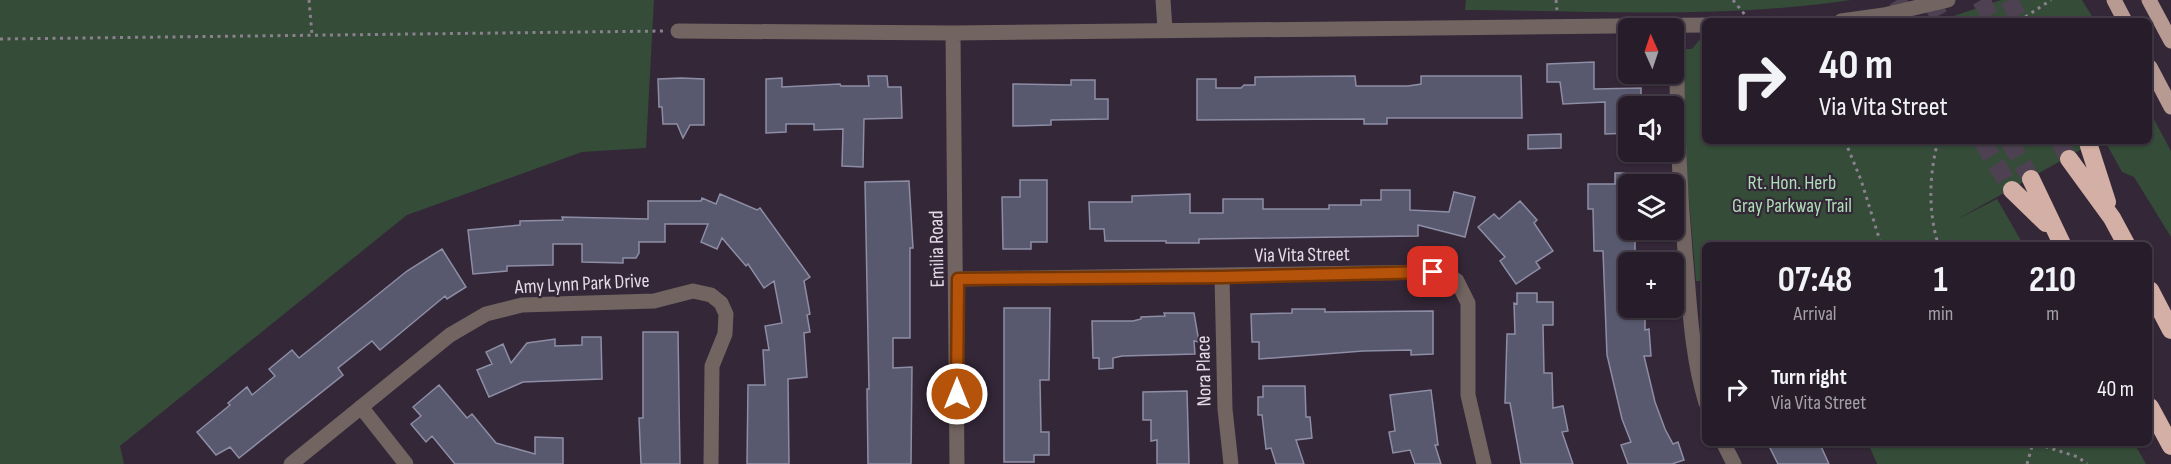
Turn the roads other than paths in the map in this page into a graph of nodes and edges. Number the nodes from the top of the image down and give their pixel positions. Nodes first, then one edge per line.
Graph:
1 (1163, 0) edge
2 (1948, 0) edge
3 (2114, 0) edge
4 (2149, 0) edge
5 (1862, 18) edge
6 (2123, 18) edge
7 (1702, 25) edge
8 (1618, 26) edge
9 (1684, 26) edge
10 (1165, 29) junction
11 (678, 31) road end
12 (953, 33) junction
13 (2171, 40) edge
14 (2152, 71) edge
15 (1677, 84) edge
16 (2171, 107) edge
17 (2089, 146) dead end
18 (2069, 159) tunnel mouth
19 (2031, 179) tunnel mouth
20 (2012, 190) tunnel mouth
21 (2112, 218) junction
22 (2058, 237) edge
23 (2125, 242) edge
24 (1222, 277) junction
25 (958, 279) junction
26 (2152, 294) edge
27 (2171, 330) edge
28 (1702, 387) edge
29 (362, 407) junction
30 (2152, 411) edge
31 (1725, 446) edge
32 (2171, 446) edge
33 (291, 464) edge
34 (406, 464) edge
35 (711, 464) edge
36 (957, 464) edge
37 (1232, 464) edge
38 (1484, 464) edge
39 (1734, 464) edge

1 - 10 street
2 - 5 street
3 - 6 main road
4 - 13 main road
7 - 9 street
8 - 10 street
10 - 12 street
11 - 12 street
12 - 25 street, Emilia Road
14 - 16 main road
15 - 28 street
17 - 21 highway
18 - 21 highway
19 - 22 highway
20 - 22 highway
21 - 23 highway
24 - 25 street, Via Vita Street
24 - 37 street, Nora Place
24 - 38 street, Via Vita Street
25 - 36 street, Emilia Road
26 - 27 highway
29 - 33 street, Amy Lynn Park Drive
29 - 34 street
29 - 35 street, Amy Lynn Park Drive
30 - 32 highway
31 - 39 street

